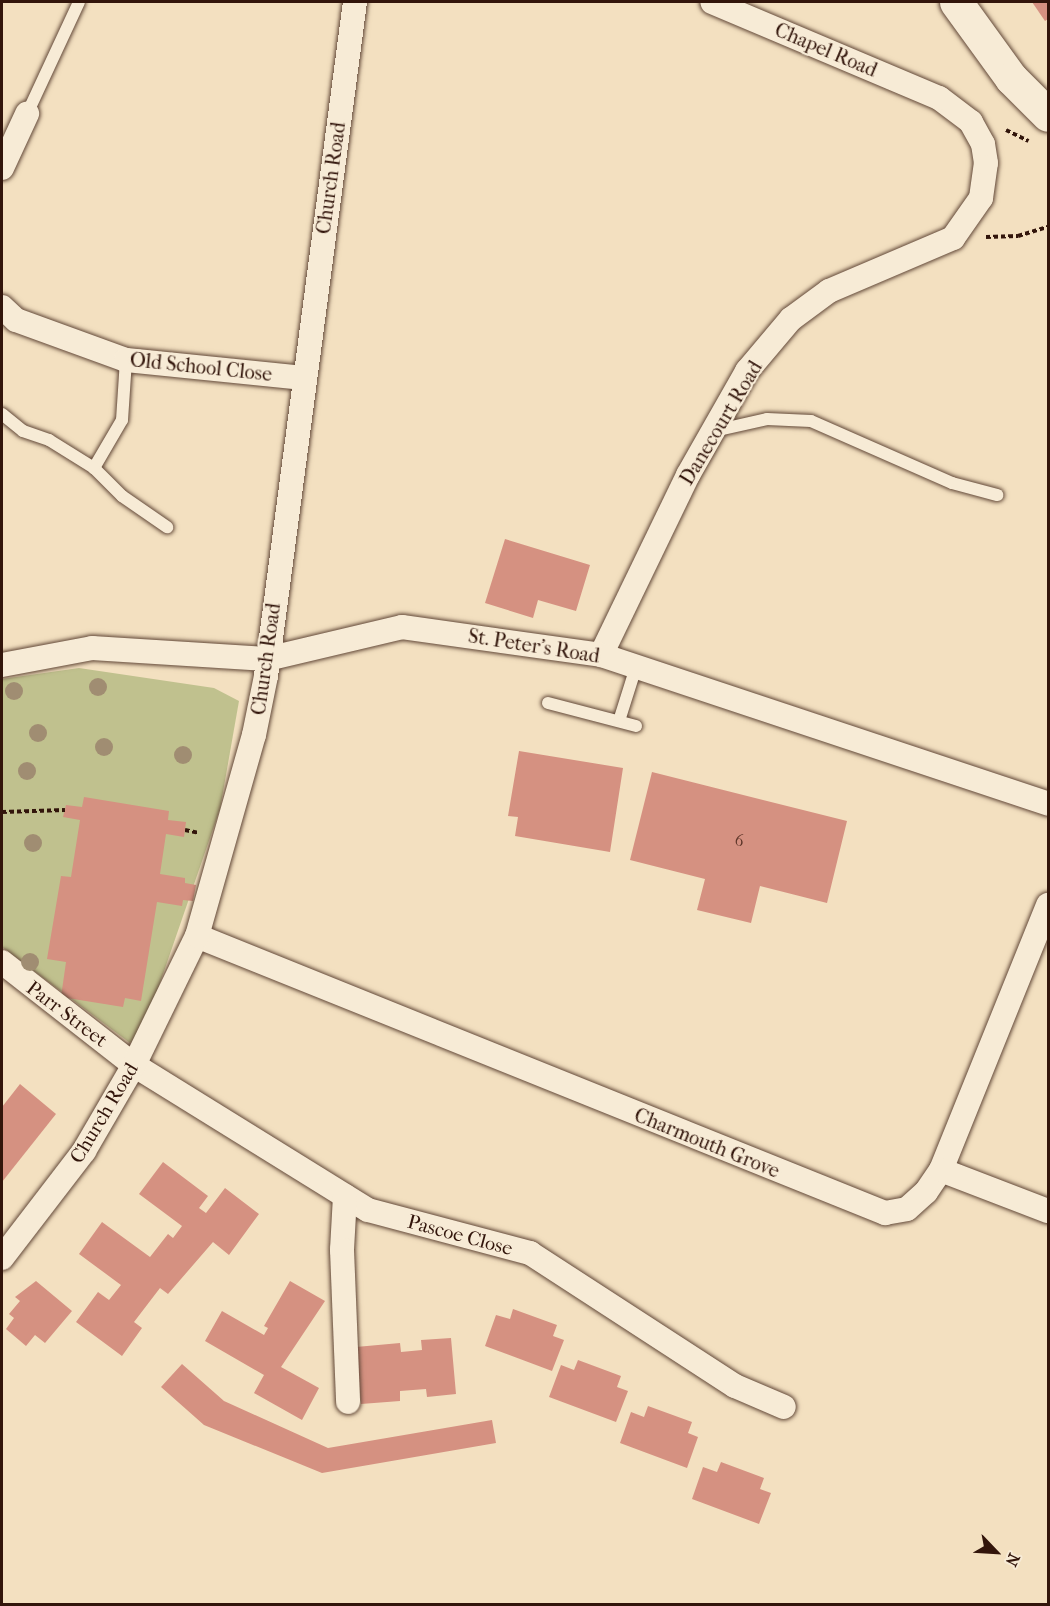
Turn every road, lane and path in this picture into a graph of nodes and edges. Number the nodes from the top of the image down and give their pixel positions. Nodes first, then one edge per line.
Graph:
1 (79, 2) edge
2 (355, 2) edge
3 (712, 2) edge
4 (957, 2) edge
5 (939, 98) joint
6 (27, 114) joint
7 (1048, 115) edge
8 (2, 165) edge
9 (1048, 227) edge
10 (952, 238) junction
11 (2, 307) edge
12 (126, 360) junction
13 (304, 378) junction
14 (2, 414) edge
15 (713, 432) junction
16 (94, 468) junction
17 (997, 495) dead end
18 (167, 527) dead end
19 (601, 655) junction
20 (267, 659) junction
21 (2, 665) edge
22 (636, 667) junction
23 (548, 703) dead end
24 (619, 721) junction
25 (636, 726) dead end
26 (1048, 804) edge
27 (65, 810) dead end
28 (2, 812) edge
29 (185, 830) dead end
30 (194, 832) dead end
31 (1048, 905) edge
32 (197, 936) junction
33 (2, 962) edge
34 (134, 1065) junction
35 (941, 1170) junction
36 (345, 1196) junction
37 (1048, 1211) edge
38 (2, 1258) edge
39 (348, 1402) dead end
40 (784, 1407) dead end

1 - 6 lane
2 - 13 street, Church Road
3 - 5 street, Chapel Road
4 - 7 street
5 - 10 street, Danecourt Road
6 - 8 street
9 - 10 path
10 - 15 street, Danecourt Road
11 - 12 street, Old School Close
12 - 13 street, Old School Close
12 - 16 lane
13 - 20 street, Church Road
14 - 16 lane
15 - 17 lane
15 - 19 street, Danecourt Road
16 - 18 lane
19 - 20 street, St. Peter's Road
19 - 22 street, St. Peter's Road
20 - 21 street, St. Peter's Road
20 - 32 street, Church Road
22 - 24 lane
22 - 26 street, St. Peter's Road
23 - 24 lane
24 - 25 lane
27 - 28 path
29 - 30 path
31 - 35 street, Charmouth Grove
32 - 34 street, Church Road
32 - 35 street, Charmouth Grove
33 - 34 street, Parr Street
34 - 36 street, Pascoe Close
34 - 38 street, Church Road
35 - 37 street
36 - 39 street
36 - 40 street, Pascoe Close

